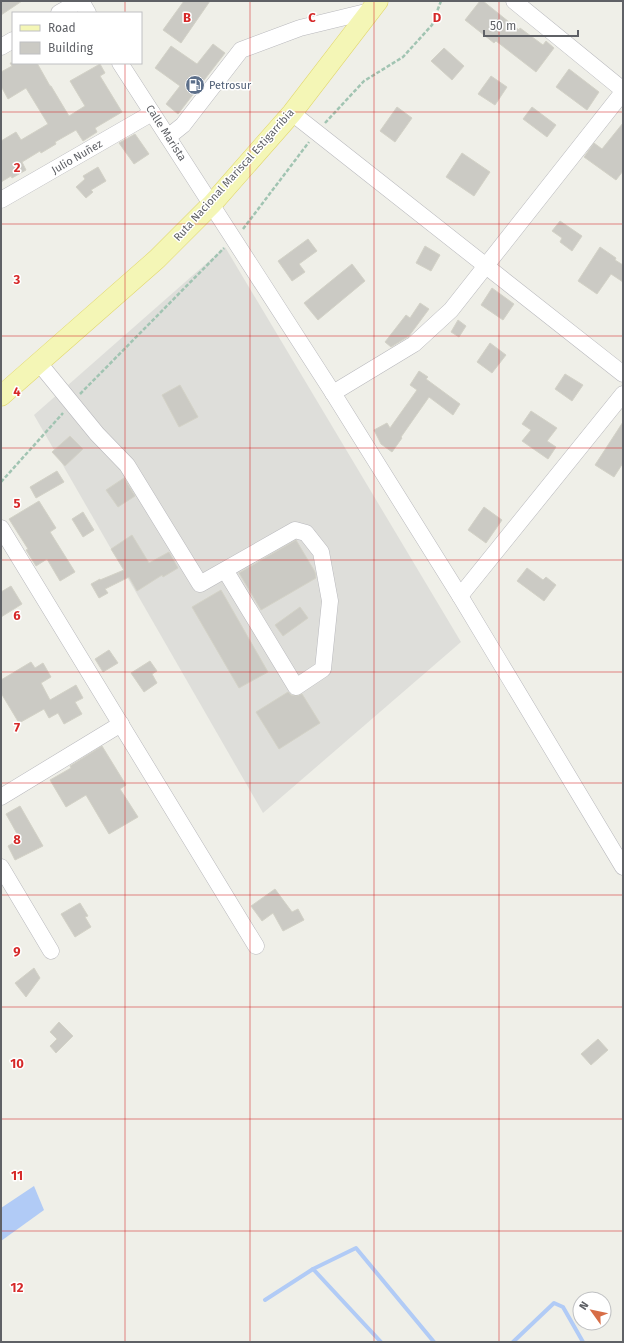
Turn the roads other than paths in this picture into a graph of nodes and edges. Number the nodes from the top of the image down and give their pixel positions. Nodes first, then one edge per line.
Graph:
1 (80, 1) edge
2 (514, 1) edge
3 (374, 6) edge
4 (61, 12) edge
5 (87, 12) edge
6 (12, 41) edge
7 (1, 47) edge
8 (121, 64) edge
9 (623, 91) edge
10 (152, 113) junction
11 (292, 113) junction
12 (168, 137) junction
13 (1, 200) edge
14 (212, 204) junction
15 (486, 267) junction
16 (39, 363) junction
17 (623, 374) edge
18 (333, 393) junction
19 (623, 394) edge
20 (1, 396) edge
21 (1, 528) edge
22 (224, 570) junction
23 (460, 596) junction
24 (121, 724) junction
25 (1, 796) edge
26 (1, 867) edge
27 (623, 867) edge
28 (256, 946) dead end
29 (51, 951) dead end

1 - 4 street
1 - 5 street
2 - 9 street
3 - 11 main road, Ruta Nacional Mariscal Estigarribia
3 - 12 street
6 - 7 street
8 - 10 street, Calle Marista
9 - 15 street
10 - 12 street, Calle Marista
10 - 13 street, Julio Nuñez
11 - 14 main road, Ruta Nacional Mariscal Estigarribia
11 - 15 street
12 - 14 street, Calle Marista
14 - 16 main road, Ruta Nacional Mariscal Estigarribia
14 - 18 street, Calle Marista
15 - 17 street
15 - 18 street
16 - 20 main road, Ruta Nacional Mariscal Estigarribia
16 - 22 street
18 - 23 street, Calle Marista
19 - 23 street
21 - 24 street
22 - 22 street
23 - 27 street, Calle Marista
24 - 25 street
24 - 28 street
26 - 29 street

